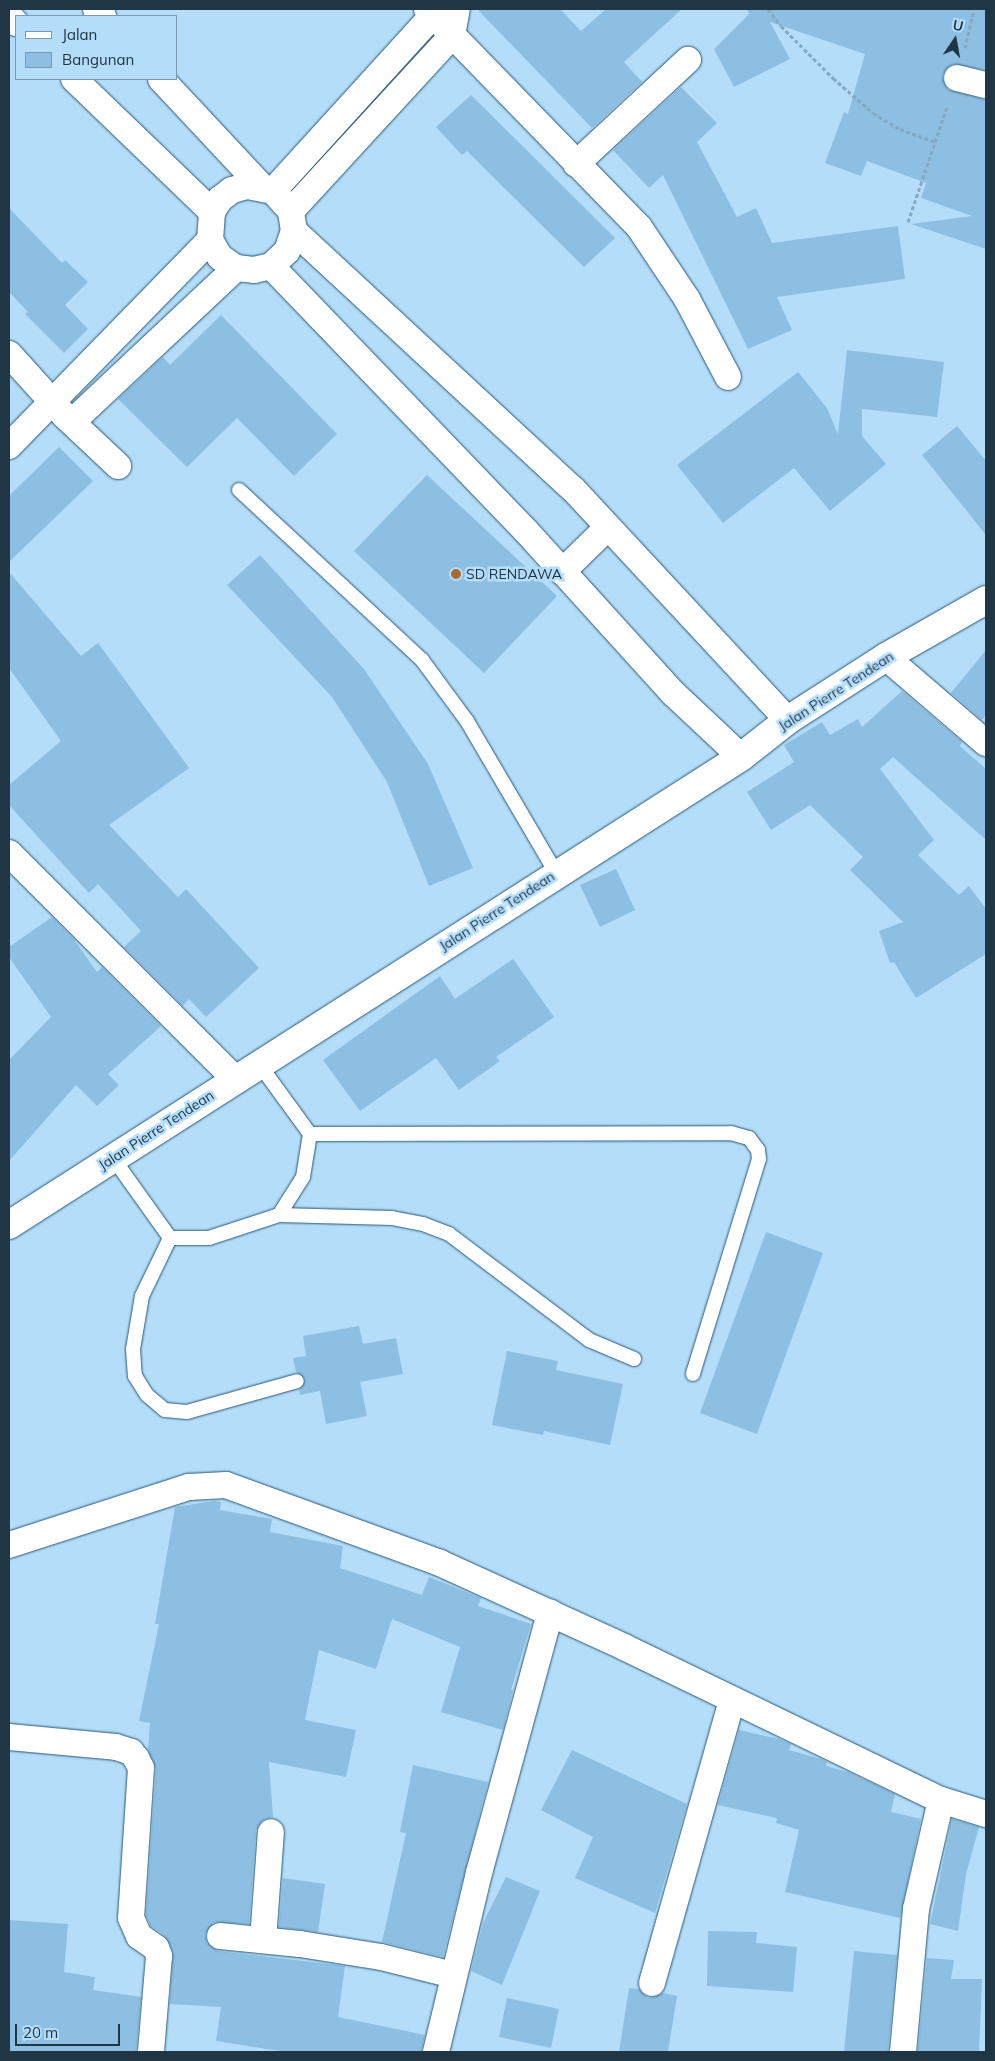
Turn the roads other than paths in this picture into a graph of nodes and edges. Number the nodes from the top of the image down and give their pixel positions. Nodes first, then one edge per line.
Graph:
1 (442, 10) edge
2 (452, 36) junction
3 (688, 60) dead end
4 (958, 78) road end
5 (75, 80) edge
6 (162, 80) edge
7 (986, 85) edge
8 (576, 164) junction
9 (267, 189) junction
10 (212, 212) junction
11 (292, 221) junction
12 (210, 240) junction
13 (271, 266) junction
14 (236, 268) junction
15 (9, 354) edge
16 (728, 377) dead end
17 (52, 402) junction
18 (72, 422) junction
19 (9, 446) edge
20 (118, 466) dead end
21 (239, 490) dead end
22 (608, 528) junction
23 (562, 572) junction
24 (986, 600) edge
25 (886, 657) junction
26 (788, 720) junction
27 (986, 742) edge
28 (741, 757) junction
29 (9, 853) edge
30 (556, 873) junction
31 (259, 1064) junction
32 (235, 1079) junction
33 (310, 1134) junction
34 (112, 1158) junction
35 (279, 1215) junction
36 (9, 1225) edge
37 (170, 1238) junction
38 (634, 1359) dead end
39 (693, 1374) dead end
40 (297, 1381) dead end
41 (9, 1546) edge
42 (550, 1613) junction
43 (732, 1702) junction
44 (9, 1737) edge
45 (941, 1800) junction
46 (986, 1814) edge
47 (271, 1832) dead end
48 (220, 1936) dead end
49 (263, 1940) junction
50 (454, 1975) junction
51 (652, 1983) dead end
52 (151, 2052) edge
53 (436, 2052) edge
54 (903, 2052) edge

1 - 2 street
1 - 9 street
2 - 8 street
2 - 11 street
3 - 8 street
4 - 7 street
5 - 10 street
6 - 9 street
8 - 16 street
9 - 10 street
9 - 11 street
10 - 12 street
11 - 13 street
11 - 22 street
12 - 14 street
12 - 17 street
13 - 14 street
13 - 23 street
14 - 18 street
15 - 17 street
17 - 18 street
17 - 19 street
18 - 20 street
21 - 30 lane
22 - 23 street
22 - 26 street
23 - 28 street
24 - 25 street, Jalan Pierre Tendean
25 - 26 street, Jalan Pierre Tendean
25 - 27 street
26 - 28 street, Jalan Pierre Tendean
28 - 30 street, Jalan Pierre Tendean
29 - 32 street
30 - 31 street, Jalan Pierre Tendean
31 - 32 street, Jalan Pierre Tendean
31 - 33 lane
32 - 34 street, Jalan Pierre Tendean
33 - 35 lane
33 - 39 lane
34 - 36 street, Jalan Pierre Tendean
34 - 37 lane
35 - 37 lane
35 - 38 lane
37 - 40 lane
41 - 42 street
42 - 43 street
42 - 50 street
43 - 45 street
43 - 51 street
44 - 52 street
45 - 46 street
45 - 54 street
47 - 49 street
48 - 49 street
49 - 50 street
50 - 53 street

